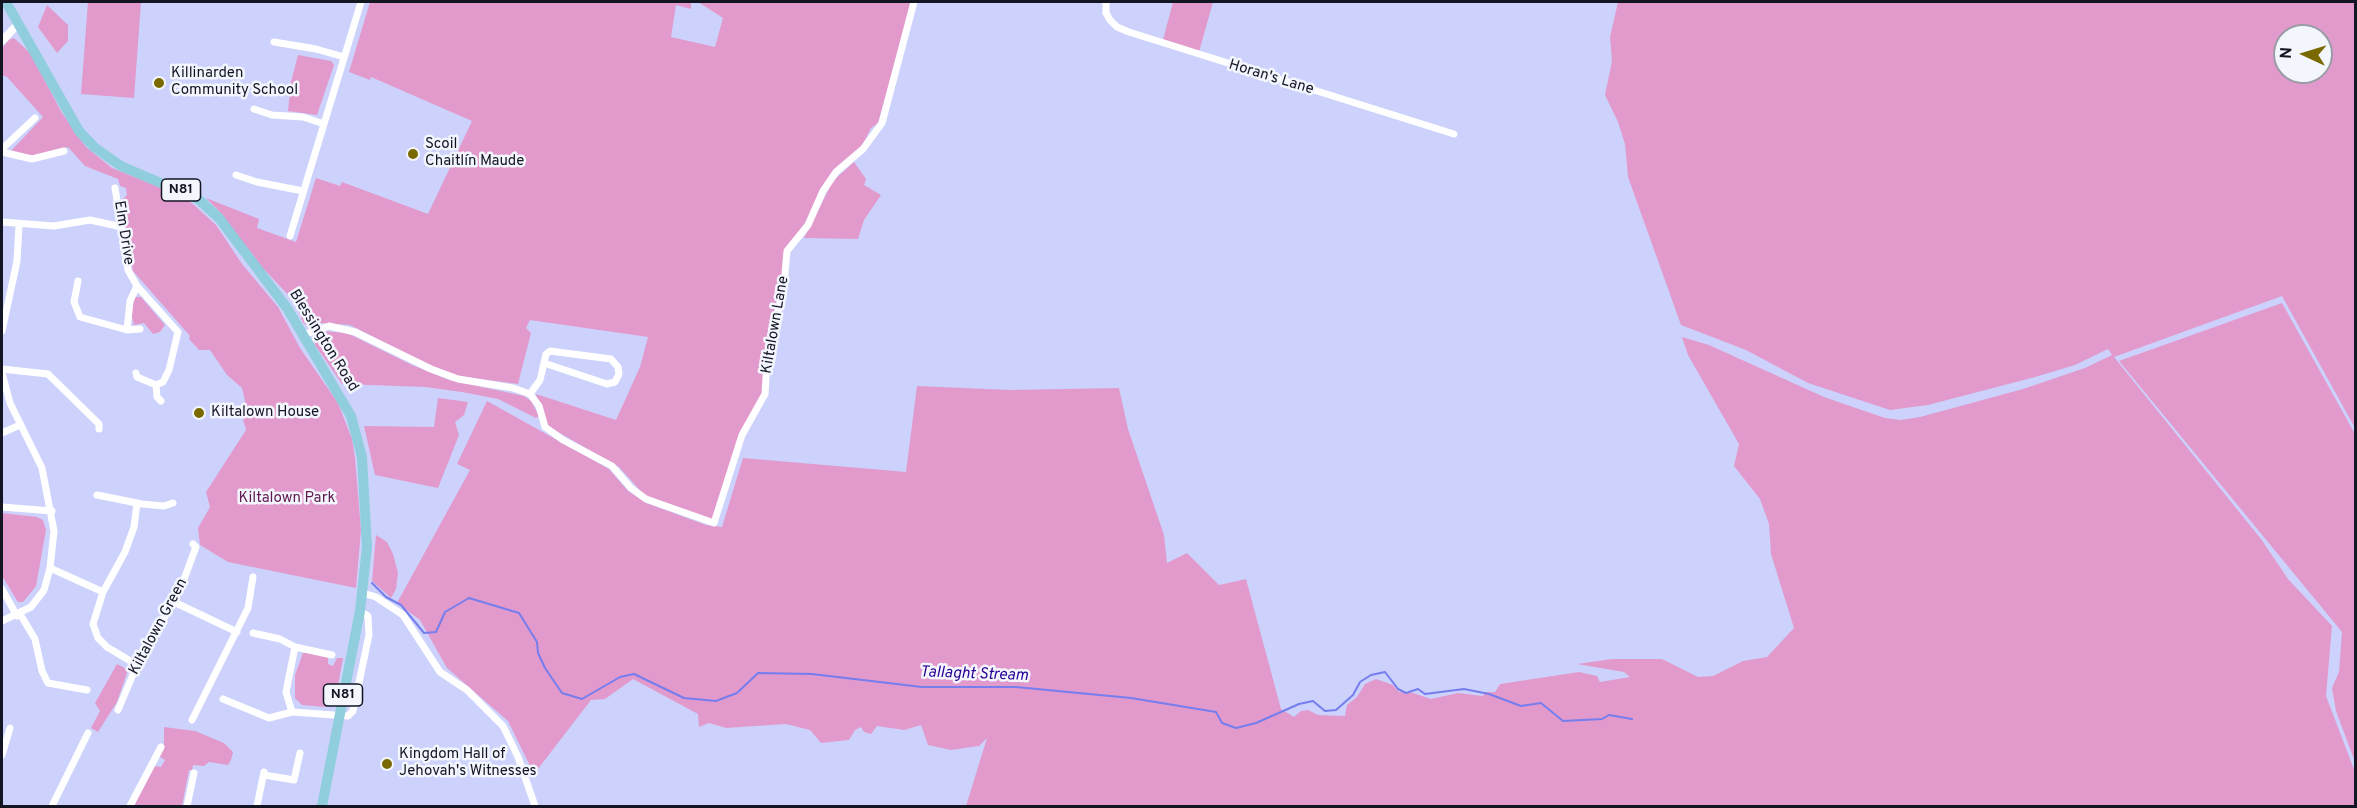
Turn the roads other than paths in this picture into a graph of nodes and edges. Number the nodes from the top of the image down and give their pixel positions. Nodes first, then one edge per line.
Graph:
1 (6, 2) edge
2 (361, 2) edge
3 (914, 2) edge
4 (1106, 2) edge
5 (18, 24) junction
6 (2, 41) edge
7 (273, 42) dead end
8 (344, 57) junction
9 (254, 109) dead end
10 (35, 118) dead end
11 (324, 124) junction
12 (1454, 134) dead end
13 (2, 150) edge
14 (64, 152) dead end
15 (236, 174) dead end
16 (115, 188) dead end
17 (303, 191) junction
18 (2, 222) edge
19 (20, 226) junction
20 (122, 227) junction
21 (290, 236) dead end
22 (78, 281) dead end
23 (137, 286) junction
24 (3, 307) edge
25 (140, 329) dead end
26 (127, 330) junction
27 (2, 331) edge
28 (303, 335) junction
29 (544, 363) junction
30 (2, 371) edge
31 (136, 374) dead end
32 (156, 386) junction
33 (530, 394) junction
34 (161, 401) dead end
35 (20, 425) junction
36 (99, 429) dead end
37 (2, 432) edge
38 (97, 495) dead end
39 (137, 503) junction
40 (173, 503) dead end
41 (2, 507) edge
42 (52, 511) junction
43 (193, 544) dead end
44 (50, 568) junction
45 (253, 577) dead end
46 (2, 589) edge
47 (103, 592) junction
48 (363, 593) junction
49 (174, 602) junction
50 (18, 615) junction
51 (2, 621) edge
52 (237, 632) junction
53 (254, 633) dead end
54 (295, 647) junction
55 (332, 655) dead end
56 (136, 665) junction
57 (87, 690) dead end
58 (223, 699) dead end
59 (118, 710) dead end
60 (292, 712) junction
61 (339, 716) junction
62 (192, 720) dead end
63 (10, 728) dead end
64 (88, 734) dead end
65 (161, 747) dead end
66 (300, 753) dead end
67 (2, 755) edge
68 (194, 773) dead end
69 (52, 807) edge
70 (130, 807) edge
71 (187, 807) edge
72 (257, 807) edge
73 (322, 807) edge
74 (536, 807) edge

1 - 5 main road, Blessington Road / N81
2 - 8 street
3 - 33 street, Kiltalown Lane
4 - 12 street, Horan's Lane
5 - 6 street
5 - 28 main road, Blessington Road / N81
7 - 8 street
8 - 11 street
9 - 11 street
10 - 13 street
11 - 17 street
13 - 14 street
15 - 17 street
16 - 20 street, Elm Drive
17 - 21 street
18 - 19 street
19 - 20 street
19 - 24 street
20 - 23 street, Elm Drive
22 - 26 street
23 - 26 street
23 - 32 street, Elm Drive
24 - 27 street
25 - 26 street
28 - 33 street
28 - 48 main road, Blessington Road / N81
29 - 29 street
29 - 33 street
30 - 35 street
30 - 36 street
31 - 32 street
32 - 34 street
35 - 37 street
35 - 42 street
38 - 39 street
39 - 40 street
39 - 47 street
41 - 42 street
42 - 44 street
43 - 49 street, Kiltalown Green
44 - 47 street
44 - 50 street
45 - 52 street
46 - 50 street
47 - 56 street
48 - 61 main road, Blessington Road / N81
48 - 74 street
49 - 52 street
49 - 56 street, Kiltalown Green
50 - 51 street
50 - 57 street
52 - 62 street
53 - 54 street
54 - 55 street
54 - 60 street
56 - 59 street, Kiltalown Green
58 - 60 street
60 - 61 street
61 - 73 main road, Blessington Road / N81
63 - 67 street
64 - 69 street
65 - 70 street
66 - 72 street
68 - 71 street

